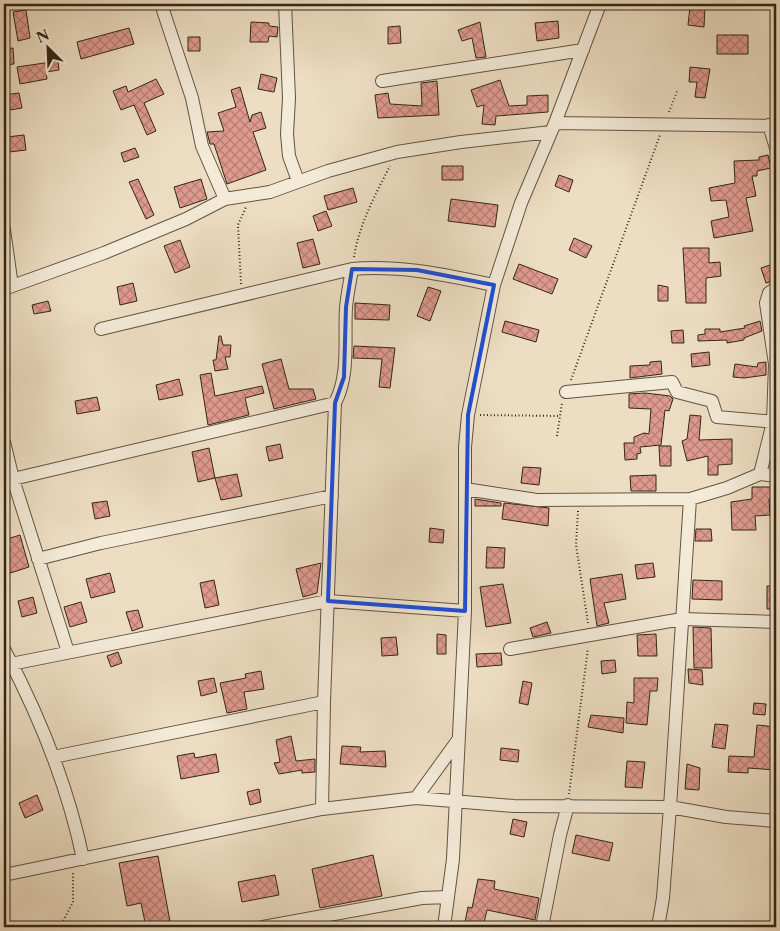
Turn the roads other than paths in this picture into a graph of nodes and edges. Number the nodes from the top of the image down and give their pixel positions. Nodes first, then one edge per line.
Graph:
1 (161, 4) edge
2 (600, 4) edge
3 (285, 7) edge
4 (583, 50) junction
5 (382, 81) dead end
6 (773, 125) edge
7 (553, 127) junction
8 (776, 148) edge
9 (298, 181) junction
10 (225, 199) junction
11 (4, 230) edge
12 (352, 269) junction
13 (494, 285) junction
14 (8, 287) edge
15 (776, 288) edge
16 (101, 329) dead end
17 (566, 392) road end
18 (335, 404) junction
19 (775, 422) edge
20 (4, 442) edge
21 (760, 474) junction
22 (776, 476) edge
23 (13, 479) junction
24 (465, 489) junction
25 (332, 496) junction
26 (690, 499) junction
27 (38, 559) junction
28 (328, 601) junction
29 (465, 611) junction
30 (682, 619) junction
31 (776, 622) edge
32 (510, 649) dead end
33 (4, 650) edge
34 (68, 652) junction
35 (12, 664) junction
36 (324, 702) junction
37 (458, 740) junction
38 (53, 757) junction
39 (416, 798) junction
40 (455, 802) junction
41 (568, 805) junction
42 (670, 807) junction
43 (322, 809) junction
44 (776, 821) edge
45 (83, 859) junction
46 (4, 875) edge
47 (448, 897) junction
48 (263, 927) edge
49 (444, 927) edge
50 (542, 927) edge
51 (658, 927) edge

1 - 10 street
2 - 4 street
3 - 9 street
4 - 5 street
4 - 7 street
6 - 7 street
6 - 8 street
7 - 9 street
7 - 13 street
9 - 10 street
10 - 14 street
11 - 14 street
12 - 13 street
12 - 16 street
12 - 18 street
13 - 24 street
15 - 19 street
17 - 19 street
18 - 23 street
18 - 25 street
19 - 21 street
20 - 23 street
21 - 22 street
21 - 26 street
23 - 27 street
24 - 26 street
24 - 29 street
25 - 27 street
25 - 28 street
26 - 30 street
27 - 34 street
28 - 29 street
28 - 34 street
28 - 36 street
29 - 37 street
30 - 31 street
30 - 32 street
30 - 42 street
33 - 35 street
34 - 35 street
35 - 38 street
36 - 38 street
36 - 43 street
37 - 39 street
37 - 40 street
38 - 45 street
39 - 40 street
39 - 43 street
40 - 41 street
40 - 47 street
41 - 42 street
41 - 50 street
42 - 44 street
42 - 51 street
43 - 45 street
45 - 46 street
47 - 48 street
47 - 49 street

